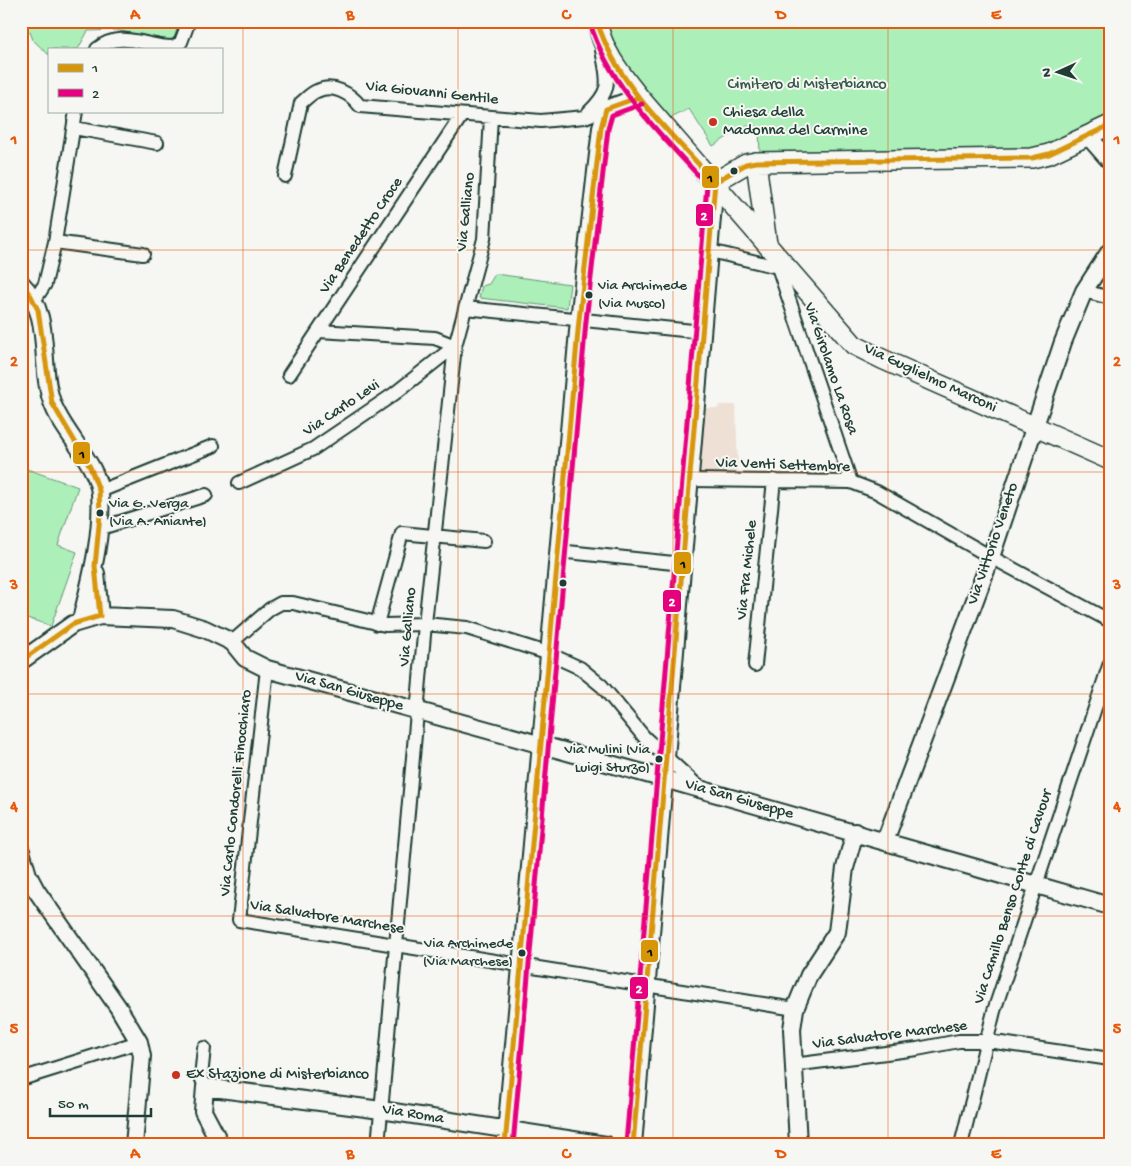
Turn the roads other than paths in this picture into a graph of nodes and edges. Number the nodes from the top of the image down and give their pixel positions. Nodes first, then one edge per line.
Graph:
1 (189, 21) edge
2 (598, 28) edge
3 (98, 48) edge
4 (627, 82) junction
5 (639, 97) junction
6 (605, 104) junction
7 (76, 112) edge
8 (462, 114) junction
9 (585, 116) junction
10 (491, 117) junction
11 (1110, 125) edge
12 (74, 128) junction
13 (601, 131) junction
14 (1088, 136) junction
15 (157, 142) dead end
16 (1110, 161) edge
17 (759, 162) junction
18 (285, 176) dead end
19 (712, 178) junction
20 (55, 242) junction
21 (1110, 251) edge
22 (143, 254) dead end
23 (775, 257) junction
24 (709, 258) junction
25 (21, 283) edge
26 (1084, 291) junction
27 (1110, 298) edge
28 (34, 301) junction
29 (465, 308) junction
30 (579, 320) junction
31 (318, 331) junction
32 (703, 332) junction
33 (455, 346) junction
34 (290, 375) dead end
35 (1034, 427) junction
36 (213, 446) dead end
37 (1110, 460) edge
38 (690, 480) junction
39 (774, 480) junction
40 (852, 482) junction
41 (239, 483) dead end
42 (100, 491) junction
43 (206, 495) dead end
44 (98, 529) junction
45 (434, 536) junction
46 (484, 541) dead end
47 (558, 551) junction
48 (991, 557) junction
49 (95, 561) junction
50 (683, 564) junction
51 (100, 616) junction
52 (81, 620) junction
53 (1110, 621) edge
54 (377, 624) junction
55 (425, 624) junction
56 (232, 642) junction
57 (547, 654) junction
58 (21, 661) edge
59 (1110, 663) edge
60 (755, 665) dead end
61 (267, 669) junction
62 (418, 712) junction
63 (540, 746) junction
64 (668, 757) junction
65 (665, 779) junction
66 (702, 789) junction
67 (855, 832) junction
68 (885, 841) junction
69 (21, 851) edge
70 (1034, 884) junction
71 (1110, 906) edge
72 (239, 920) joint
73 (397, 945) junction
74 (521, 964) junction
75 (646, 985) junction
76 (795, 1008) junction
77 (988, 1041) junction
78 (138, 1042) junction
79 (204, 1048) dead end
80 (1110, 1059) edge
81 (793, 1065) junction
82 (21, 1079) edge
83 (212, 1088) junction
84 (381, 1110) junction
85 (505, 1137) edge
86 (134, 1145) edge
87 (221, 1145) edge
88 (378, 1145) edge
89 (606, 1145) edge
90 (633, 1145) edge
91 (798, 1145) edge
92 (961, 1145) edge

1 - 3 street
2 - 4 main road, Via Guglielmo Marconi
2 - 6 street
4 - 5 main road, Via Guglielmo Marconi
4 - 6 street, Via Giovanni Gentile
5 - 6 street
5 - 19 main road, Via Guglielmo Marconi
6 - 9 street, Via Giovanni Gentile
6 - 13 street
7 - 12 street
8 - 10 street, Via Giovanni Gentile
8 - 18 street, Via Giovanni Gentile
8 - 31 street, Via Benedetto Croce
9 - 10 street, Via Giovanni Gentile
9 - 13 street
10 - 29 street, Via Galliano
11 - 14 main road
12 - 15 street
12 - 20 street
13 - 30 street
14 - 16 street
14 - 17 main road
17 - 19 main road
17 - 23 main road
19 - 23 main road, Via Guglielmo Marconi
19 - 24 street
20 - 22 street
20 - 28 street
21 - 26 street, Via Vittorio Veneto
23 - 24 street
23 - 35 main road, Via Guglielmo Marconi
23 - 40 street, Via Girolamo La Rosa
24 - 32 street
25 - 28 street
26 - 27 street
26 - 35 street, Via Vittorio Veneto
28 - 42 street
29 - 30 street
29 - 33 street, Via Galliano
30 - 32 street
30 - 47 street
31 - 33 street
31 - 34 street, Via Benedetto Croce
32 - 38 street
33 - 41 street, Via Carlo Levi
33 - 45 street, Via Galliano
35 - 37 main road, Via Guglielmo Marconi
35 - 48 street, Via Vittorio Veneto
36 - 42 street
38 - 39 street, Via Venti Settembre
38 - 50 street
39 - 40 street, Via Venti Settembre
39 - 60 street, Via Fra Michele
40 - 48 street, Via Venti Settembre
42 - 44 street
43 - 44 street
44 - 49 street
45 - 46 street
45 - 54 street
45 - 55 street, Via Galliano
47 - 50 street
47 - 57 street
48 - 53 street, Via Venti Settembre
48 - 68 street, Via Vittorio Veneto
49 - 51 street
49 - 52 street
50 - 64 street
51 - 52 street
51 - 56 street
52 - 58 street
54 - 55 street
54 - 56 street
55 - 57 street
55 - 62 street, Via Galliano
56 - 61 street, Via San Giuseppe
57 - 63 street
57 - 64 street
59 - 70 street, Via Camillo Benso Conte di Cavour
61 - 62 street, Via San Giuseppe
61 - 72 street, Via Carlo Condorelli Finocchiaro
62 - 63 street, Via San Giuseppe
62 - 73 street, Via Galliano
63 - 65 street, Via San Giuseppe
63 - 74 street
64 - 65 street
64 - 66 street
65 - 66 street, Via San Giuseppe
65 - 75 street
66 - 67 street, Via San Giuseppe
67 - 68 street, Via San Giuseppe
67 - 76 street
68 - 70 street, Via San Giuseppe
69 - 78 street
70 - 71 street, Via San Giuseppe
70 - 77 street, Via Camillo Benso Conte di Cavour
72 - 73 street, Via Salvatore Marchese
73 - 74 street, Via Salvatore Marchese
73 - 84 street, Via Galliano
74 - 75 street, Via Salvatore Marchese
74 - 85 street
75 - 76 street, Via Salvatore Marchese
75 - 90 street
76 - 81 street
77 - 80 street, Via Salvatore Marchese
77 - 81 street, Via Salvatore Marchese
77 - 92 street, Via Camillo Benso Conte di Cavour
78 - 82 street
78 - 86 street
79 - 83 street
81 - 91 street
83 - 84 street, Via Roma
83 - 87 street
84 - 85 street, Via Roma
84 - 88 street, Via Galliano
85 - 89 street, Via Roma

